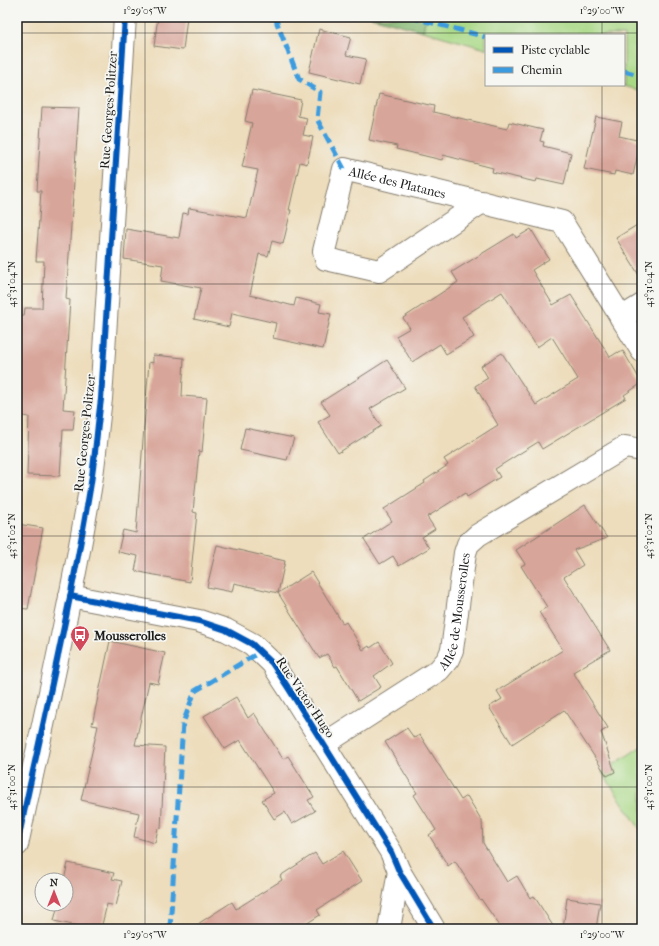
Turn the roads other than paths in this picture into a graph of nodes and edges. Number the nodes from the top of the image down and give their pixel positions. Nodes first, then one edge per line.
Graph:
1 (125, 17) edge
2 (482, 202) junction
3 (642, 305) edge
4 (621, 318) junction
5 (642, 351) edge
6 (642, 434) edge
7 (633, 448) edge
8 (70, 596) junction
9 (324, 744) junction
10 (17, 845) edge
11 (398, 871) junction
12 (389, 929) edge
13 (434, 929) edge

1 - 8 street, Rue Georges Politzer
2 - 2 street, Allée des Platanes
2 - 4 street, Allée des Platanes
3 - 4 street
4 - 5 street, Allée des Platanes
6 - 7 street, Allée de Mousserolles
7 - 9 street, Allée de Mousserolles
8 - 9 street, Rue Victor Hugo
8 - 10 street, Rue Georges Politzer
9 - 11 street, Rue Victor Hugo
11 - 12 street
11 - 13 street, Rue Victor Hugo

